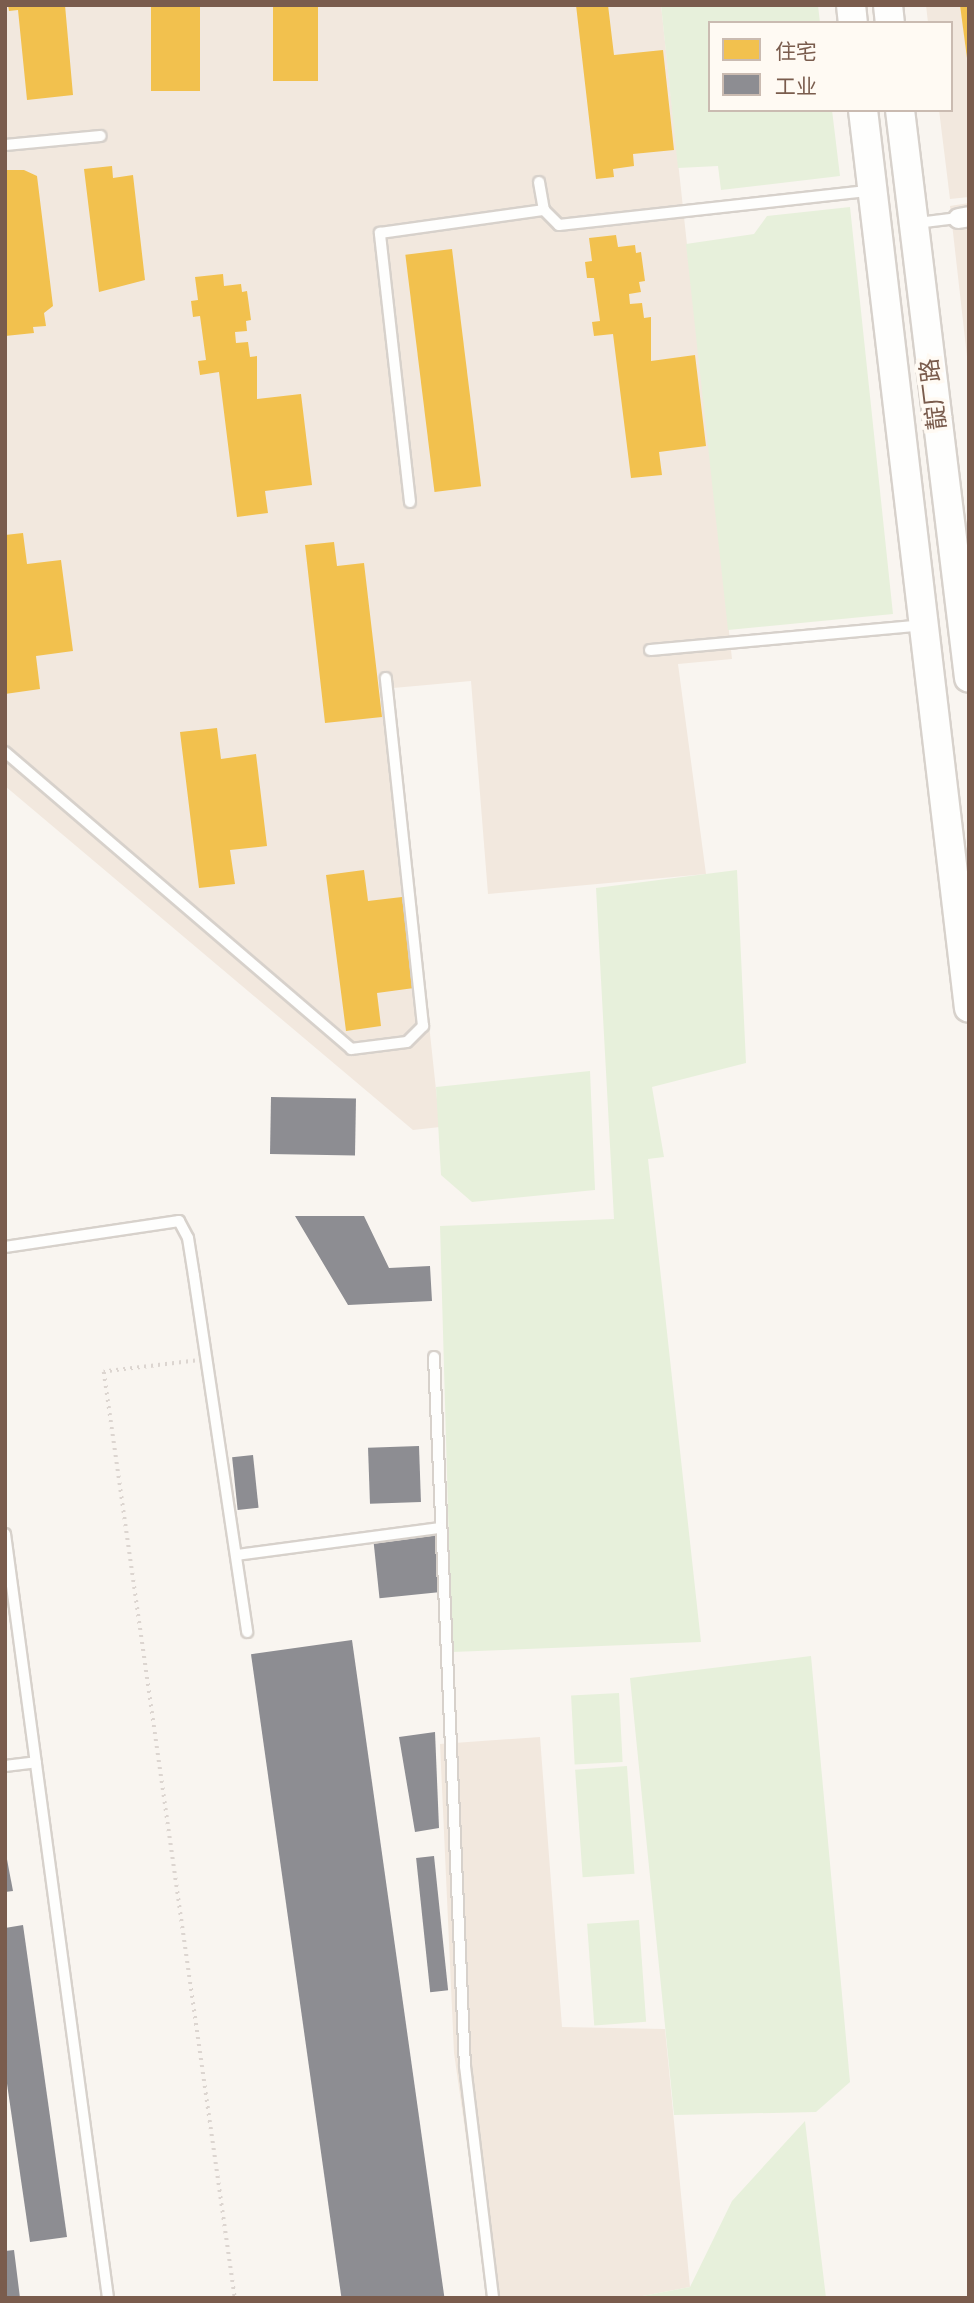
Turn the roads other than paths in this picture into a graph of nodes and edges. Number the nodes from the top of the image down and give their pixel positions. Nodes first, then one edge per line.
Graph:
1 (863, 112) edge
2 (900, 112) edge
3 (101, 136) dead end
4 (5, 145) edge
5 (539, 182) dead end
6 (873, 191) junction
7 (544, 209) junction
8 (963, 217) edge
9 (913, 224) junction
10 (410, 502) dead end
11 (960, 530) edge
12 (924, 625) junction
13 (650, 650) dead end
14 (386, 678) dead end
15 (969, 678) edge
16 (5, 752) edge
17 (969, 1008) edge
18 (5, 1247) edge
19 (433, 1357) dead end
20 (439, 1528) junction
21 (5, 1534) edge
22 (237, 1555) junction
23 (7, 1560) edge
24 (247, 1632) dead end
25 (37, 1762) junction
26 (5, 1766) edge
27 (108, 2298) edge
28 (493, 2298) edge

1 - 6 main road
2 - 9 main road, 靛厂路
3 - 4 lane
5 - 7 lane
6 - 7 lane
6 - 12 main road
7 - 10 lane
8 - 9 lane
9 - 11 main road, 靛厂路
11 - 15 main road, 靛厂路
12 - 13 lane
12 - 17 main road
14 - 16 lane
18 - 22 lane
19 - 20 lane
20 - 22 lane
20 - 28 lane
21 - 23 lane
22 - 24 lane
23 - 25 lane
25 - 26 lane
25 - 27 lane

